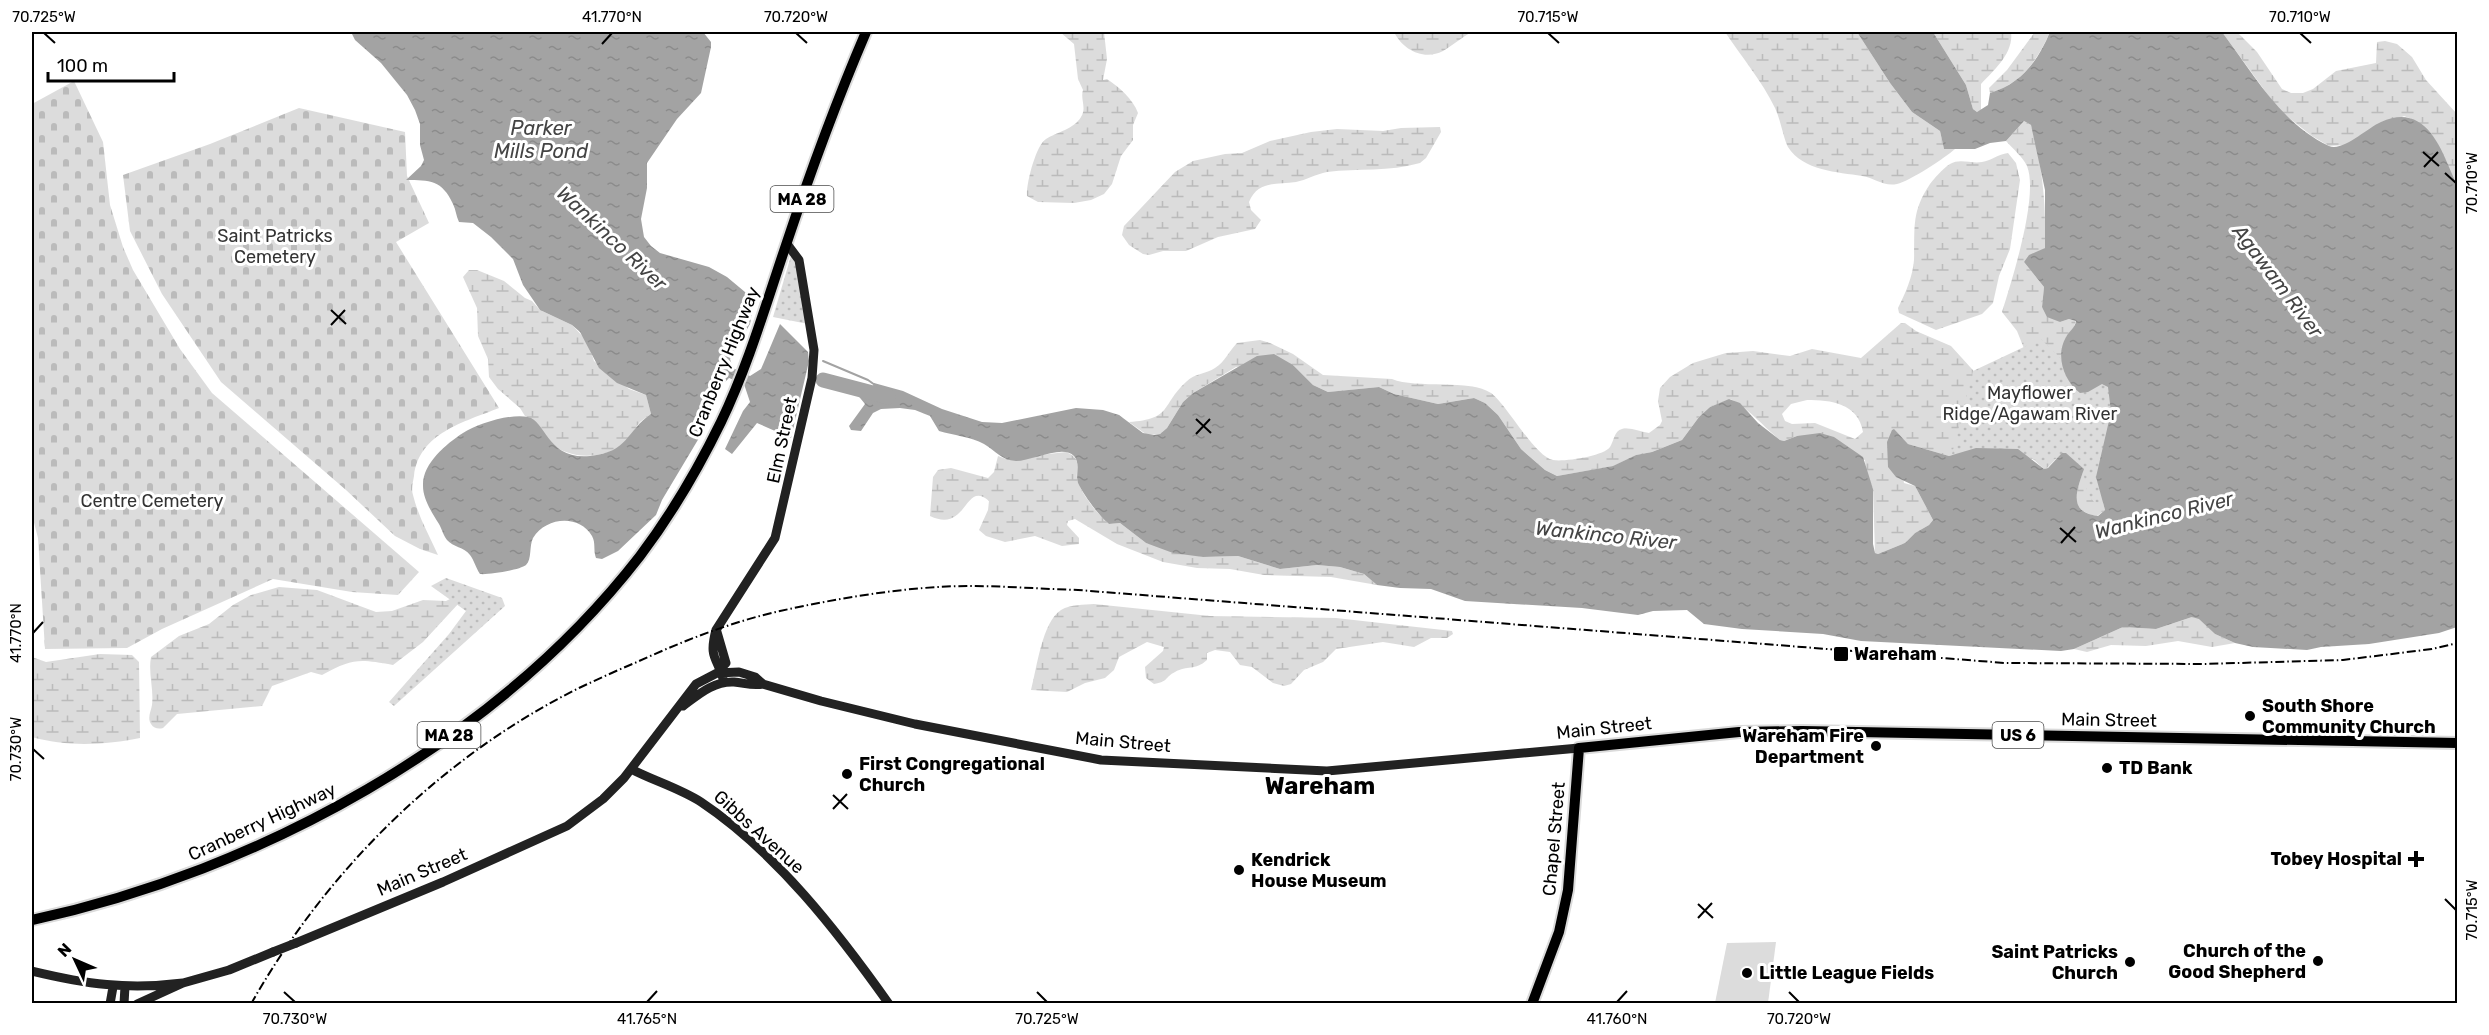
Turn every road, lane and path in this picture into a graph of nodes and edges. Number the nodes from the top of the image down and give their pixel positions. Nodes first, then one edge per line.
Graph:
1 (866, 32) edge
2 (787, 244) junction
3 (721, 670) junction
4 (724, 682) junction
5 (763, 684) junction
6 (678, 710) junction
7 (2457, 742) edge
8 (1579, 748) junction
9 (631, 769) junction
10 (32, 920) edge
11 (33, 971) edge
12 (183, 983) junction
13 (124, 986) junction
14 (113, 987) junction
15 (110, 1004) edge
16 (124, 1004) edge
17 (137, 1004) edge
18 (889, 1004) edge
19 (1532, 1004) edge

1 - 2 main road, Cranberry Highway / MA 28
2 - 3 main road, Elm Street
2 - 10 main road, Cranberry Highway / MA 28
3 - 4 main road, Elm Street
3 - 5 main road, Main Street
3 - 6 main road, Main Street
4 - 5 main road, Main Street
4 - 6 main road, Main Street
5 - 8 main road, Main Street
6 - 9 main road, Main Street
7 - 8 main road, Main Street / US 6
8 - 19 main road, Chapel Street
9 - 12 main road, Main Street, bridge
9 - 18 main road, Gibbs Avenue
11 - 14 main road
12 - 13 main road
12 - 17 main road, Main Street
13 - 14 main road
13 - 16 main road
14 - 15 main road

